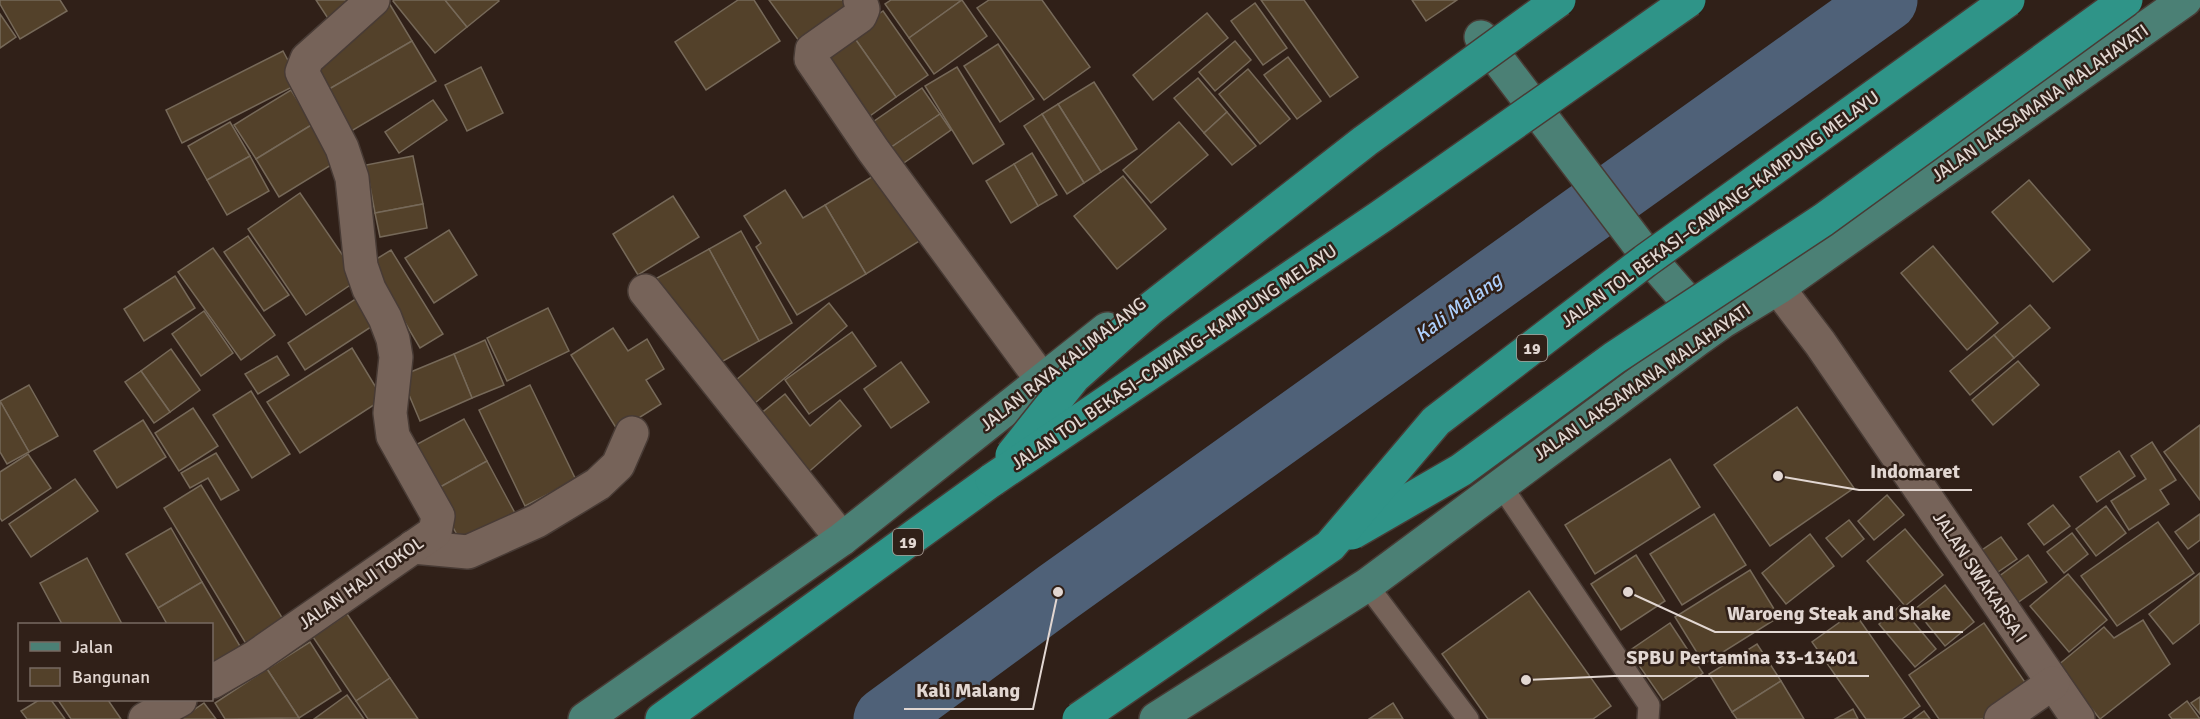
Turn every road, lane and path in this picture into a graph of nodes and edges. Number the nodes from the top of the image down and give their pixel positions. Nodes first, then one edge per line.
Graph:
1 (373, 0) edge
2 (860, 0) edge
3 (1534, 0) edge
4 (1559, 0) edge
5 (1689, 0) edge
6 (2008, 0) edge
7 (2126, 0) edge
8 (2185, 0) edge
9 (1481, 37) junction
10 (1778, 288) junction
11 (645, 291) dead end
12 (1710, 331) junction
13 (1042, 380) junction
14 (632, 434) dead end
15 (992, 480) junction
16 (1500, 484) junction
17 (842, 539) junction
18 (1330, 546) junction
19 (413, 547) junction
20 (1367, 585) junction
21 (213, 681) edge
22 (2053, 683) junction
23 (176, 701) edge
24 (145, 719) edge
25 (585, 719) edge
26 (662, 719) edge
27 (1079, 719) edge
28 (1156, 719) edge
29 (1468, 719) edge
30 (1648, 719) edge
31 (2001, 719) edge
32 (2078, 719) edge

1 - 19 street, JALAN HAJI TOKOL
2 - 13 street
3 - 9 main road, JALAN RAYA KALIMALANG
4 - 15 highway, bridge
5 - 15 highway, JALAN TOL BEKASI–CAWANG–KAMPUNG MELAYU / 19, bridge
6 - 18 highway, JALAN TOL BEKASI–CAWANG–KAMPUNG MELAYU / 19, bridge
7 - 18 highway, bridge
8 - 10 main road, JALAN LAKSAMANA MALAHAYATI
9 - 12 main road
9 - 13 main road, JALAN RAYA KALIMALANG
10 - 12 main road, JALAN LAKSAMANA MALAHAYATI
10 - 22 street, JALAN SWAKARSA I
11 - 17 street
12 - 16 main road, JALAN LAKSAMANA MALAHAYATI
13 - 17 main road, JALAN RAYA KALIMALANG
14 - 19 street
15 - 26 highway, JALAN TOL BEKASI–CAWANG–KAMPUNG MELAYU / 19
16 - 20 main road, JALAN LAKSAMANA MALAHAYATI
16 - 30 lane
17 - 25 main road, JALAN RAYA KALIMALANG
18 - 27 highway, JALAN TOL BEKASI–CAWANG–KAMPUNG MELAYU / 19, bridge
19 - 21 street, JALAN HAJI TOKOL
20 - 28 main road, JALAN LAKSAMANA MALAHAYATI
20 - 29 lane
22 - 31 street
22 - 32 street, JALAN SWAKARSA I
23 - 24 street

